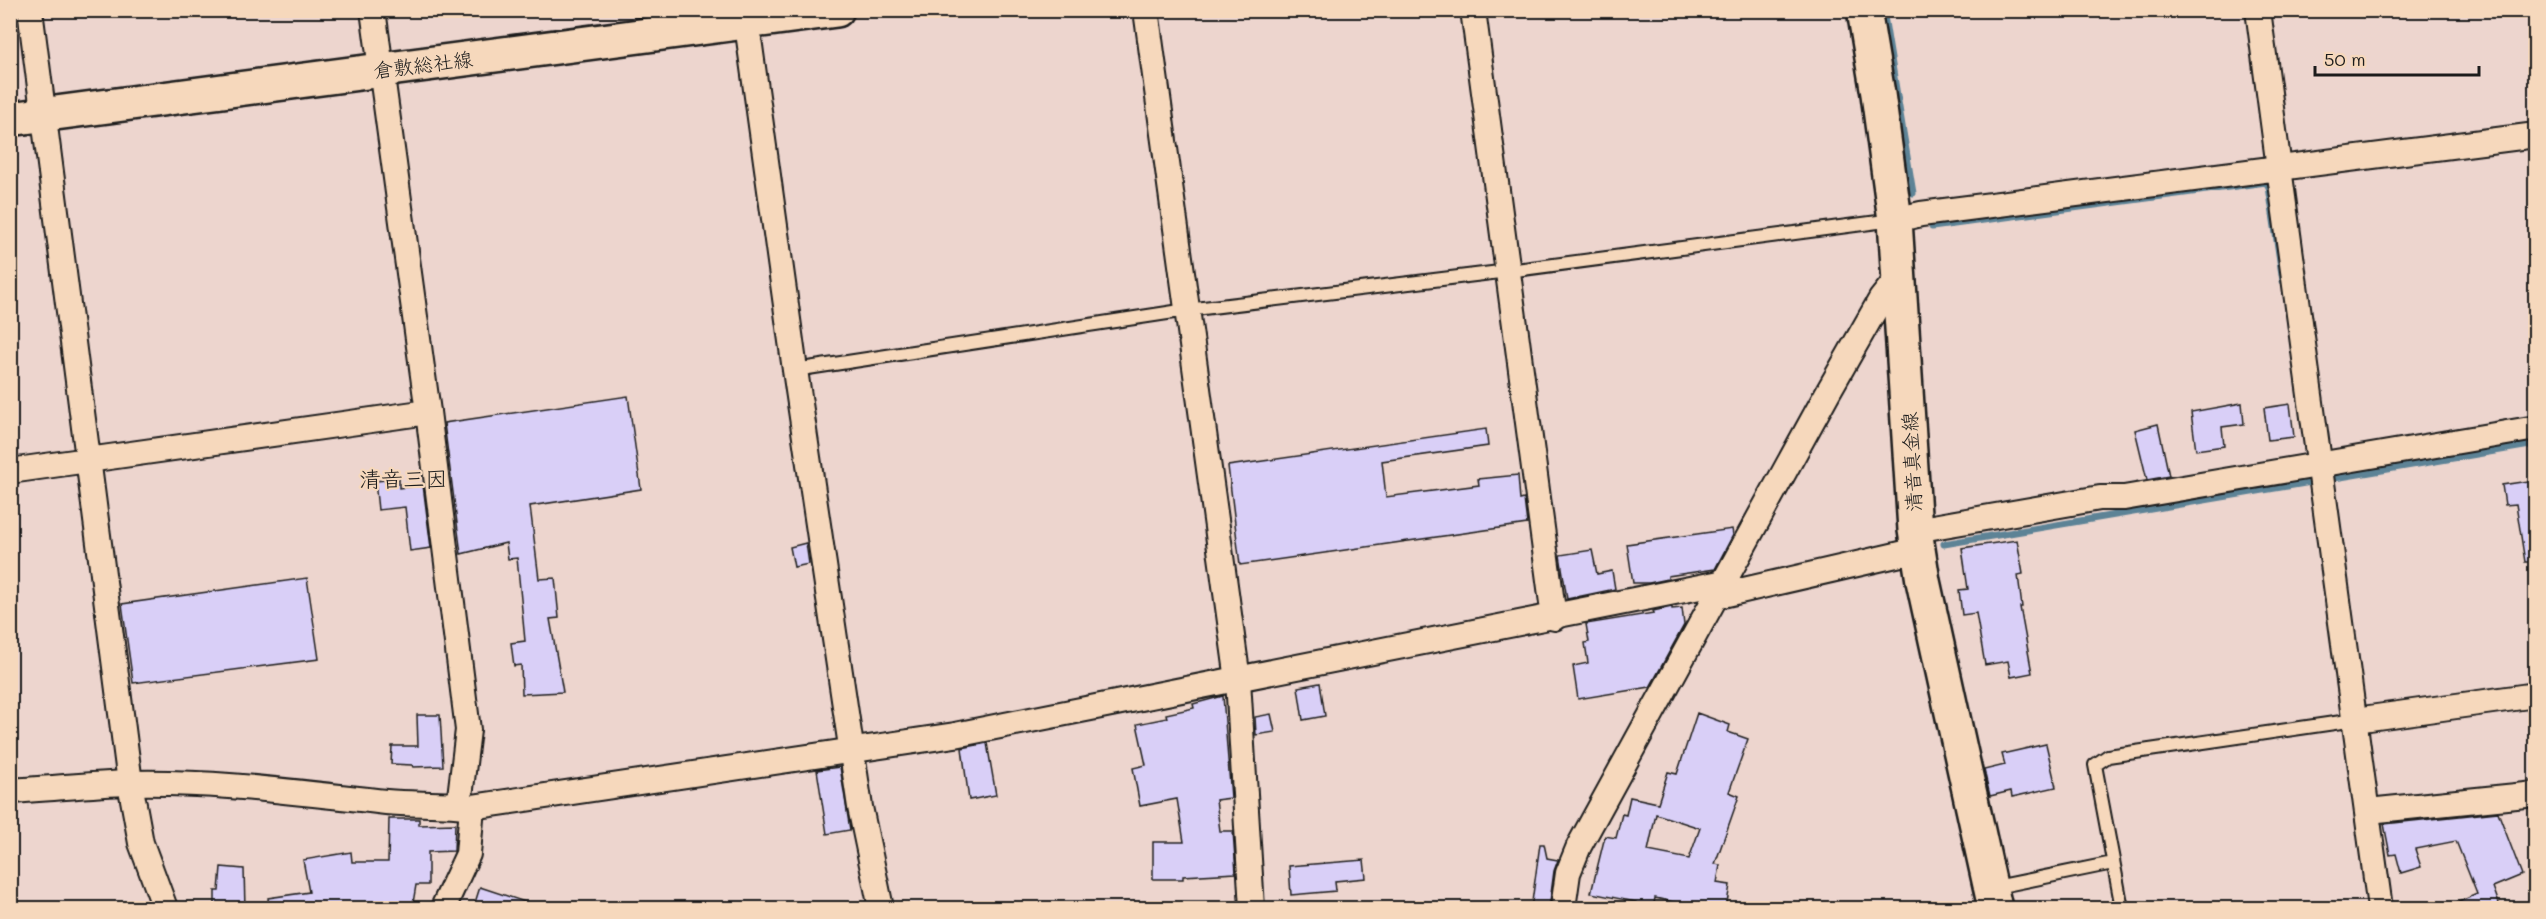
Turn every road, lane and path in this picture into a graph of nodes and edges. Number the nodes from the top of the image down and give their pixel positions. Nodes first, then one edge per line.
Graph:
1 (30, 10) edge
2 (374, 10) edge
3 (837, 10) edge
4 (1146, 10) edge
5 (1473, 10) edge
6 (1864, 10) edge
7 (2258, 10) edge
8 (745, 16) edge
9 (382, 70) junction
10 (43, 114) junction
11 (10, 119) edge
12 (2535, 135) edge
13 (2279, 168) junction
14 (1895, 220) junction
15 (1508, 271) junction
16 (1900, 275) junction
17 (1187, 310) junction
18 (795, 370) junction
19 (428, 412) junction
20 (2535, 428) edge
21 (88, 460) junction
22 (10, 471) edge
23 (2322, 475) junction
24 (1917, 540) junction
25 (1721, 589) junction
26 (1554, 618) junction
27 (1238, 680) junction
28 (2535, 695) edge
29 (2355, 720) junction
30 (852, 749) junction
31 (130, 783) junction
32 (10, 791) edge
33 (2535, 794) edge
34 (466, 806) junction
35 (2368, 811) junction
36 (2113, 863) junction
37 (1993, 898) edge
38 (165, 909) edge
39 (443, 909) edge
40 (881, 909) edge
41 (1252, 909) edge
42 (1563, 909) edge
43 (2122, 909) edge
44 (2380, 909) edge

1 - 10 street
2 - 9 street
3 - 8 main road, 倉敷総社線
4 - 17 street
5 - 15 street
6 - 14 main road, 清音真金線
7 - 13 street
8 - 9 main road, 倉敷総社線
8 - 18 street
9 - 10 main road, 倉敷総社線
9 - 19 street
10 - 11 main road, 倉敷総社線
10 - 21 street
12 - 13 street
13 - 14 street
13 - 23 street
14 - 15 lane
14 - 16 main road, 清音真金線
15 - 17 lane
15 - 26 street
16 - 24 main road, 清音真金線
16 - 25 street
17 - 18 lane
17 - 27 street
18 - 30 street
19 - 21 street
19 - 34 street
20 - 23 street
21 - 22 street
21 - 31 street
23 - 24 street
23 - 29 street
24 - 25 street
24 - 37 main road, 清音真金線
25 - 26 street
25 - 42 street
26 - 27 street
27 - 30 street
27 - 41 street
28 - 29 street
29 - 35 street
29 - 36 lane
30 - 34 street
30 - 40 street
31 - 32 street
31 - 34 street
31 - 38 street
33 - 35 street
34 - 39 street
35 - 44 street
36 - 37 lane
36 - 43 lane

